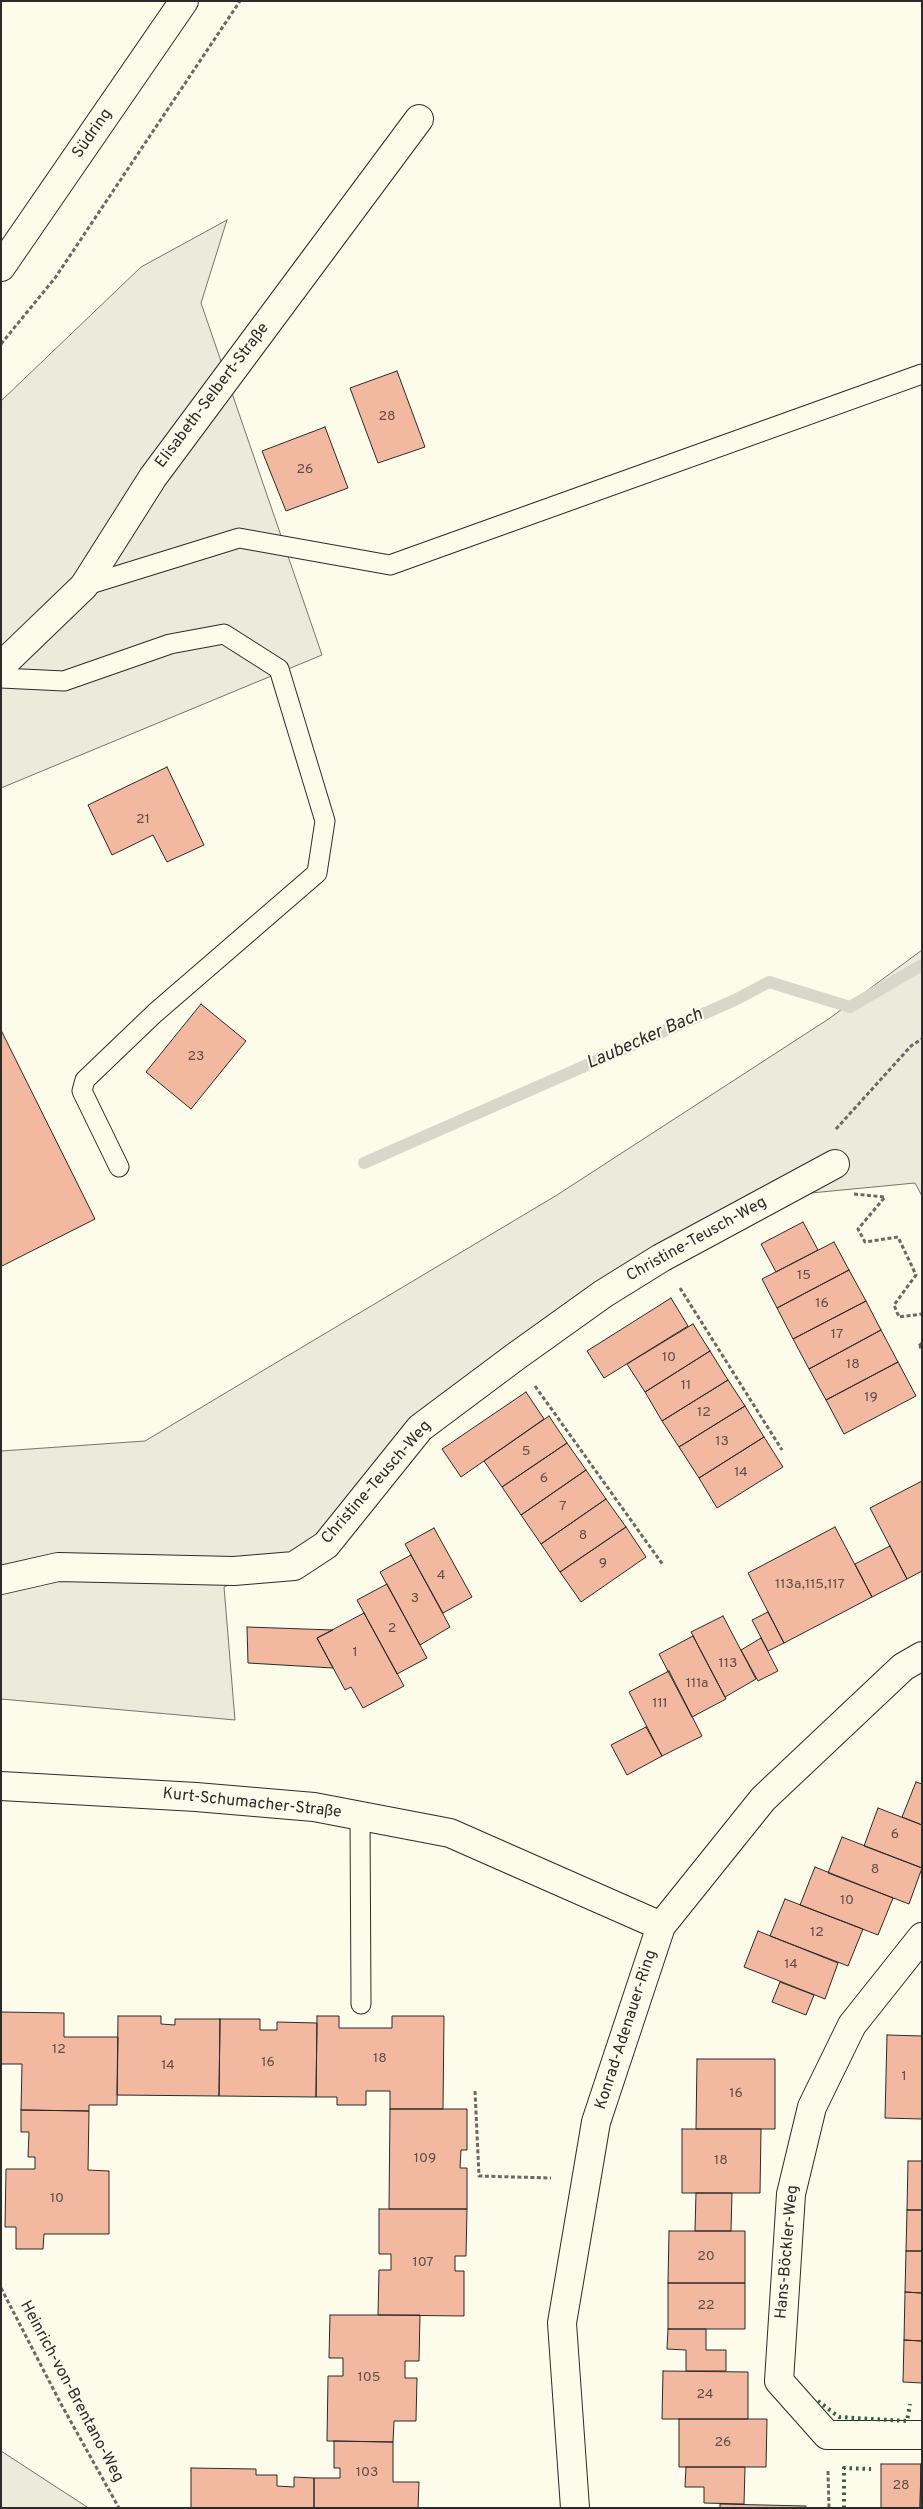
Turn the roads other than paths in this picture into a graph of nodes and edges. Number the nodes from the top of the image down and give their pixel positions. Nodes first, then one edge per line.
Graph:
1 (184, 1) edge
2 (419, 119) dead end
3 (1, 267) edge
4 (922, 374) edge
5 (84, 586) junction
6 (1, 666) edge
7 (1, 678) edge
8 (835, 1164) road end
9 (119, 1167) dead end
10 (1, 1580) edge
11 (922, 1656) edge
12 (1, 1786) edge
13 (360, 1816) junction
14 (661, 1926) junction
15 (922, 1937) edge
16 (361, 2004) dead end
17 (922, 2435) edge
18 (576, 2508) edge

1 - 3 street, Südring
2 - 5 street, Elisabeth-Selbert-Straße
4 - 5 lane
5 - 6 street, Elisabeth-Selbert-Straße
7 - 9 lane
8 - 10 street, Christine-Teusch-Weg
11 - 14 street, Konrad-Adenauer-Ring
12 - 13 street, Kurt-Schumacher-Straße
13 - 14 street, Kurt-Schumacher-Straße
13 - 16 lane
14 - 18 street, Konrad-Adenauer-Ring
15 - 17 street, Hans-Böckler-Weg

